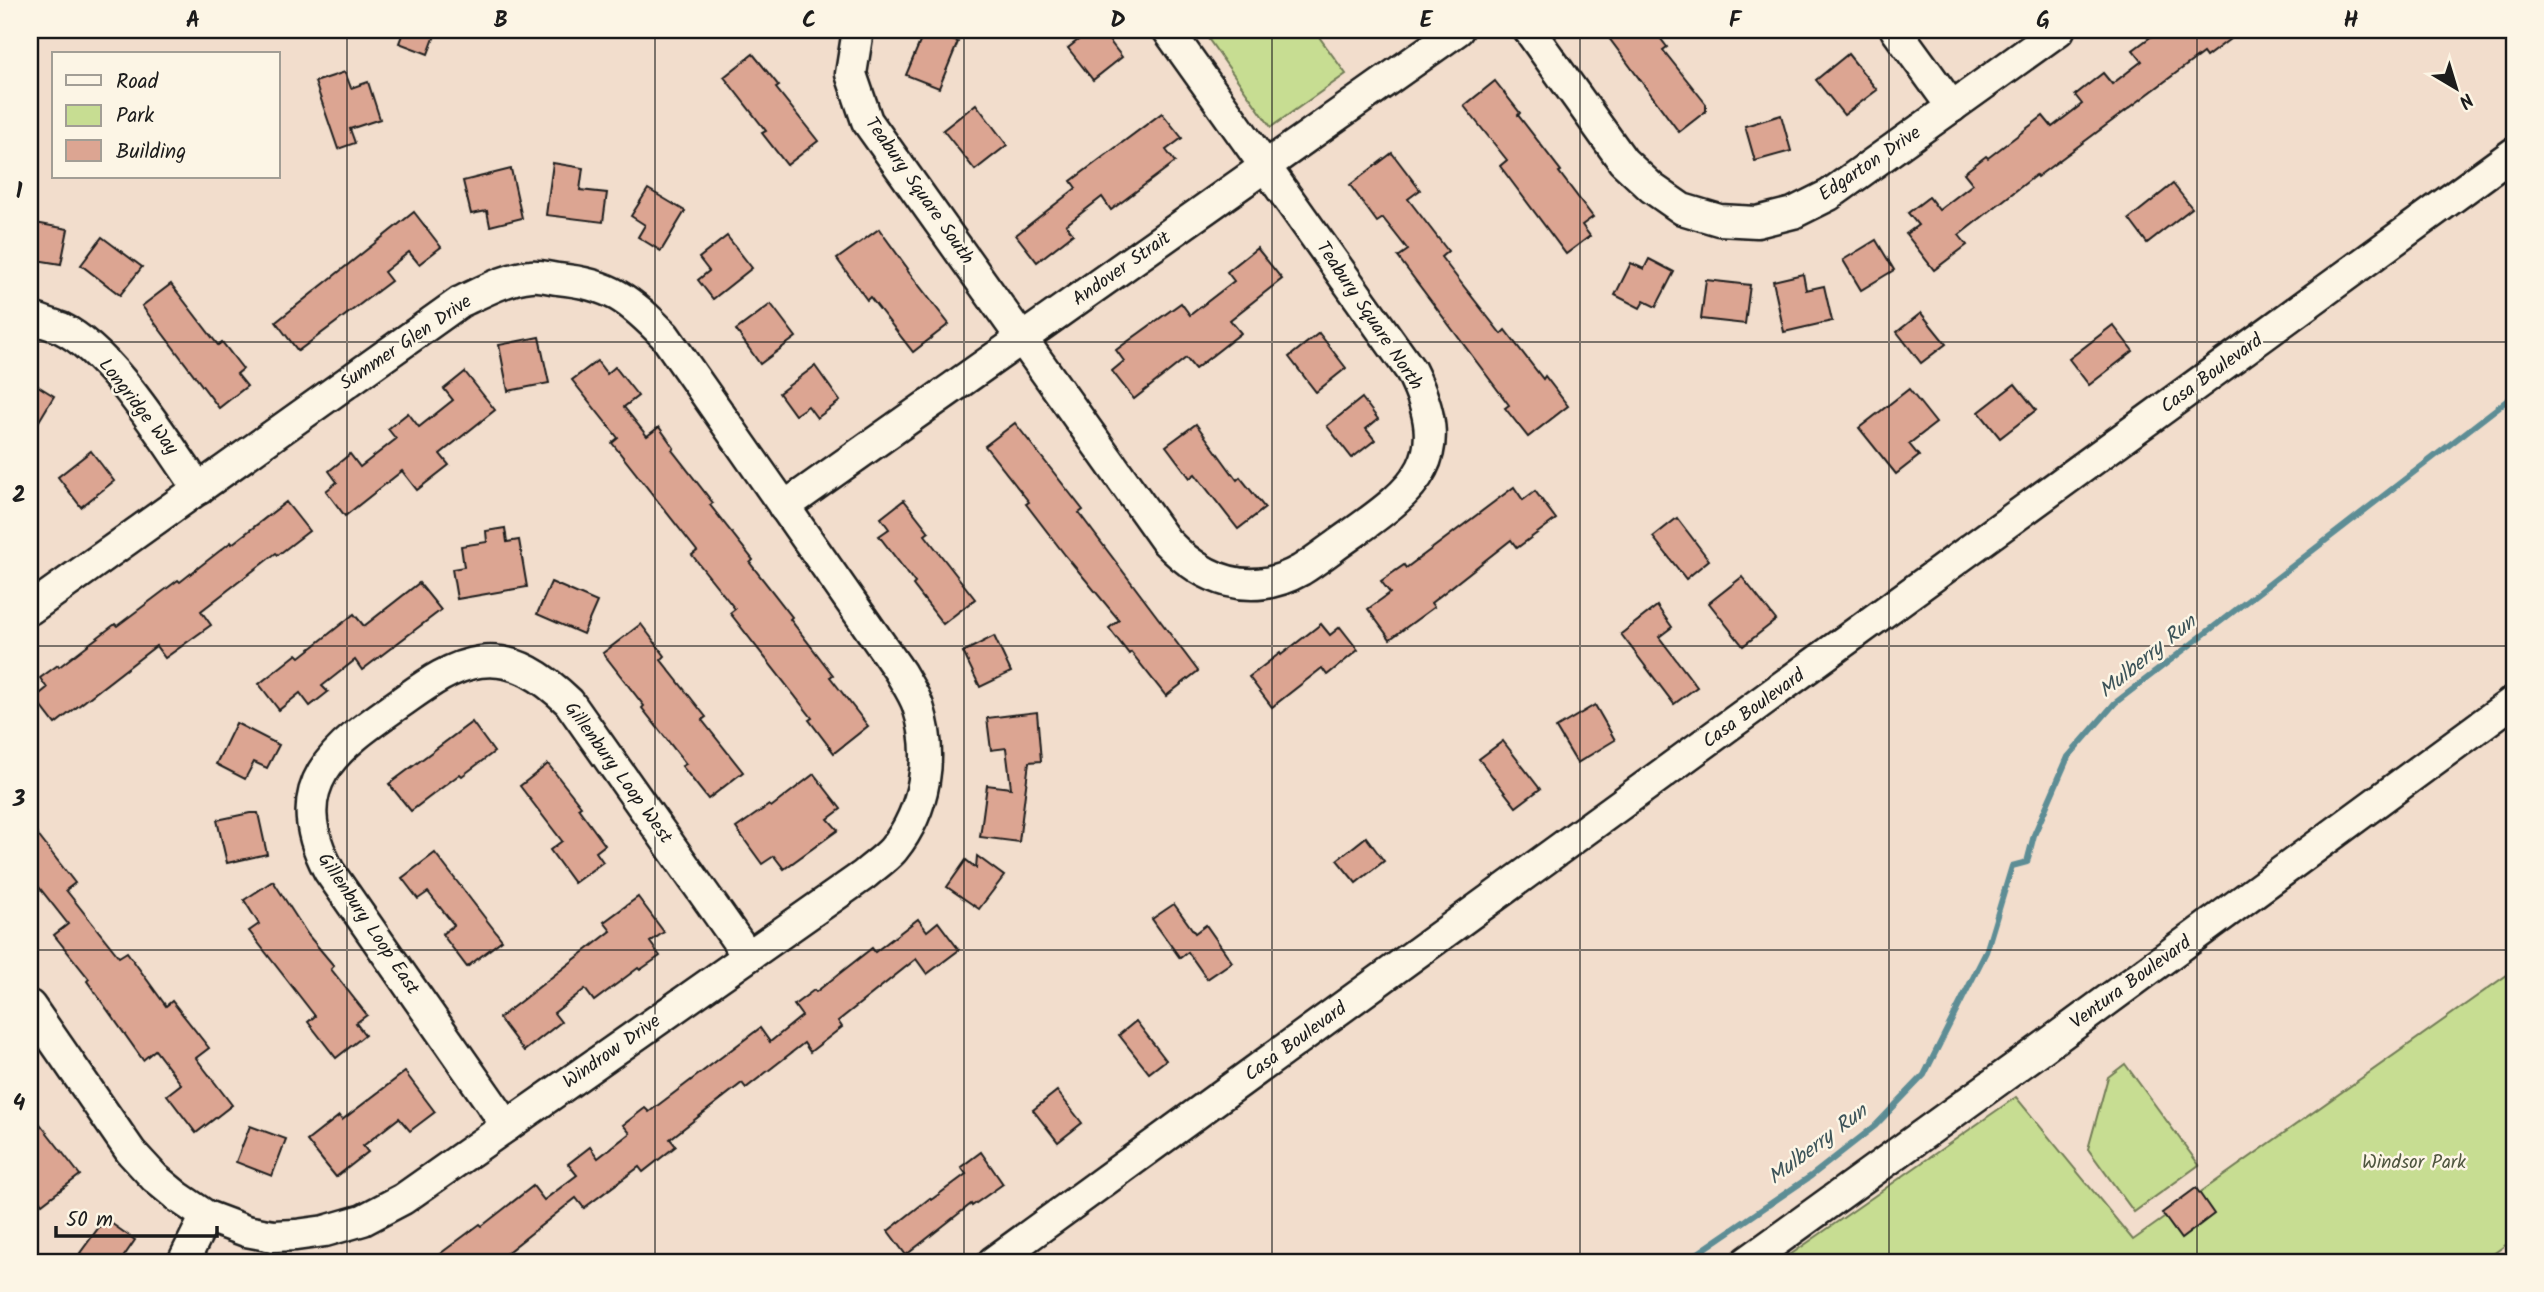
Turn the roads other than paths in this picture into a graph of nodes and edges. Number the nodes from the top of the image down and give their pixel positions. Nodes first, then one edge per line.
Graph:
1 (858, 30) edge
2 (1168, 30) edge
3 (1458, 30) edge
4 (1529, 30) edge
5 (1896, 30) edge
6 (2059, 30) edge
7 (1952, 107) junction
8 (2514, 153) edge
9 (1265, 166) junction
10 (30, 317) edge
11 (1023, 339) junction
12 (199, 489) junction
13 (784, 507) junction
14 (30, 609) edge
15 (409, 697) joint
16 (2514, 701) edge
17 (748, 956) junction
18 (30, 1006) edge
19 (507, 1125) junction
20 (206, 1216) junction
21 (183, 1262) edge
22 (993, 1262) edge
23 (1747, 1262) edge

1 - 11 street, Teabury Square South
2 - 9 street
3 - 9 street, Andover Strait
4 - 7 street, Edgarton Drive
5 - 7 street
6 - 7 street, Edgarton Drive
8 - 22 street, Casa Boulevard
9 - 11 street, Andover Strait
9 - 11 street, Teabury Square North
10 - 12 street, Longridge Way
11 - 13 street, Andover Strait
12 - 13 street, Summer Glen Drive
12 - 14 street, Summer Glen Drive
13 - 17 street, Windrow Drive
15 - 17 street, Gillenbury Loop West
15 - 19 street, Gillenbury Loop East
16 - 23 street, Ventura Boulevard
17 - 19 street, Windrow Drive
18 - 20 street, Windrow Drive
19 - 20 street, Windrow Drive
20 - 21 street

